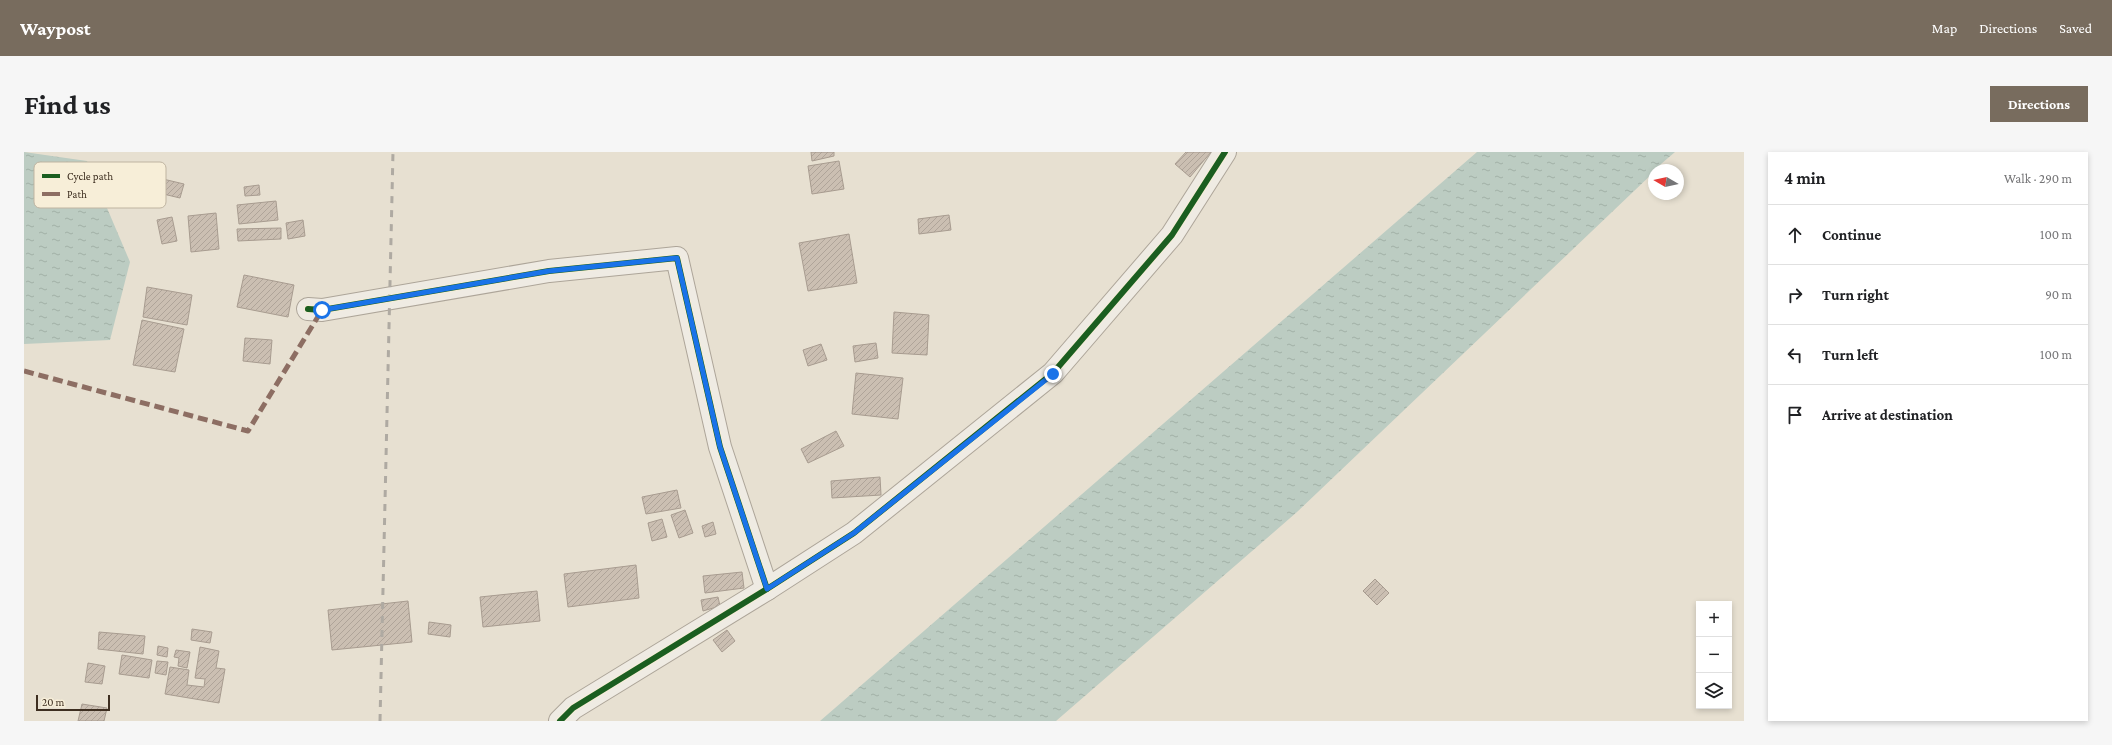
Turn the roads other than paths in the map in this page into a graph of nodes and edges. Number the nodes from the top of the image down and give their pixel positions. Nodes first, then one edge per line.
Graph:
1 (1225, 152) edge
2 (308, 309) dead end
3 (767, 589) junction
4 (560, 721) edge

1 - 3 street
2 - 3 street
3 - 4 street

